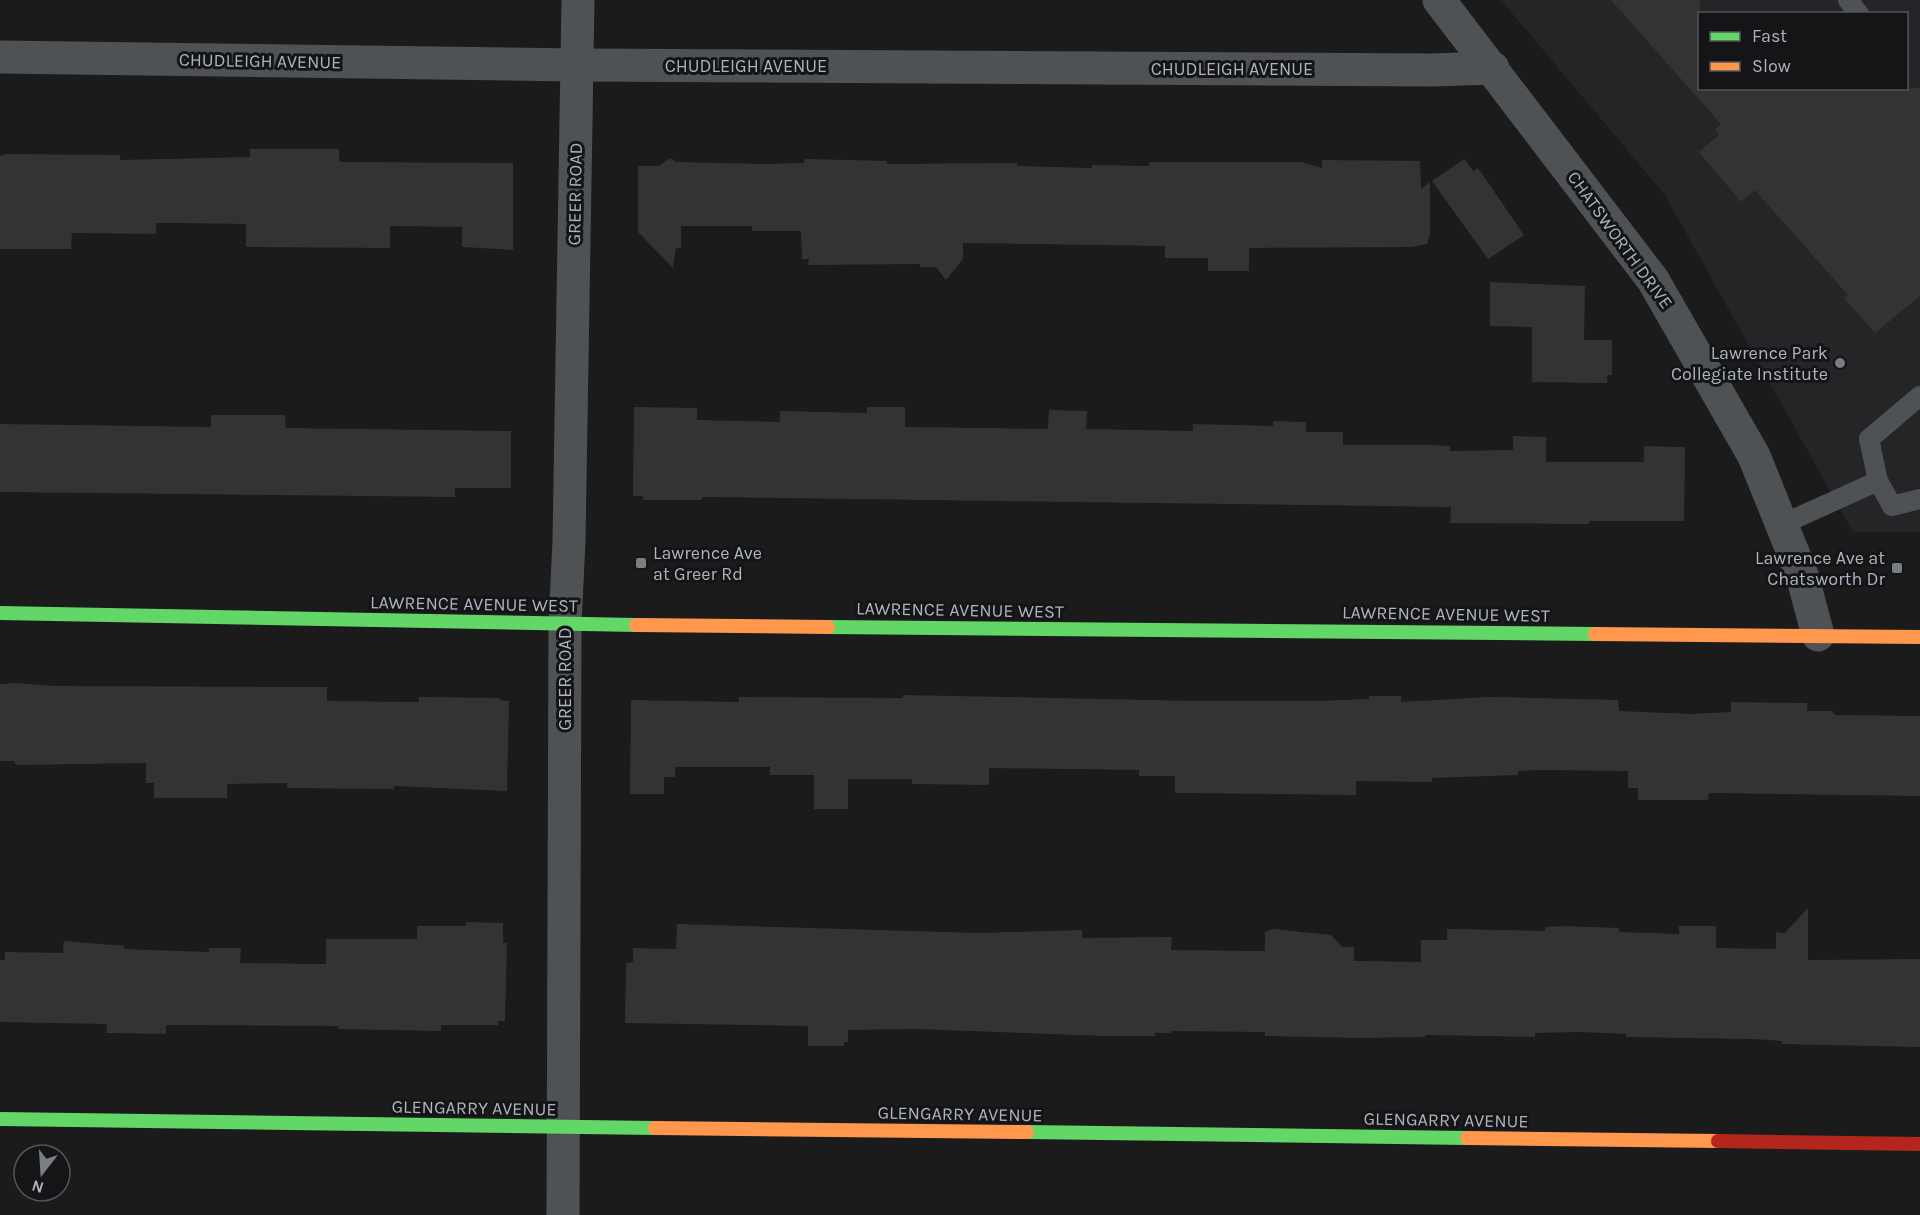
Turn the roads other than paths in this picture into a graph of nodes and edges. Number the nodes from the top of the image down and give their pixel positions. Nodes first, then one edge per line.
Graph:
1 (578, 0) edge
2 (1439, 0) edge
3 (1848, 0) edge
4 (1857, 12) edge
5 (0, 57) edge
6 (577, 65) junction
7 (1492, 68) junction
8 (1920, 396) edge
9 (1878, 481) junction
10 (1920, 499) edge
11 (1783, 524) junction
12 (0, 613) edge
13 (565, 624) junction
14 (1818, 635) junction
15 (1920, 637) edge
16 (0, 1119) edge
17 (564, 1127) junction
18 (1920, 1144) edge
19 (563, 1215) edge

1 - 6 street, GREER ROAD
2 - 7 street, CHATSWORTH DRIVE
3 - 4 lane
5 - 6 street, CHUDLEIGH AVENUE
6 - 7 street, CHUDLEIGH AVENUE
6 - 13 street, GREER ROAD
7 - 11 street, CHATSWORTH DRIVE
8 - 9 lane
9 - 10 lane
9 - 11 lane
11 - 14 street, CHATSWORTH DRIVE
12 - 13 main road, LAWRENCE AVENUE WEST
13 - 14 main road, LAWRENCE AVENUE WEST
13 - 17 street, GREER ROAD
14 - 15 main road, LAWRENCE AVENUE WEST
16 - 17 main road, GLENGARRY AVENUE
17 - 18 main road, GLENGARRY AVENUE
17 - 19 street, GREER ROAD

